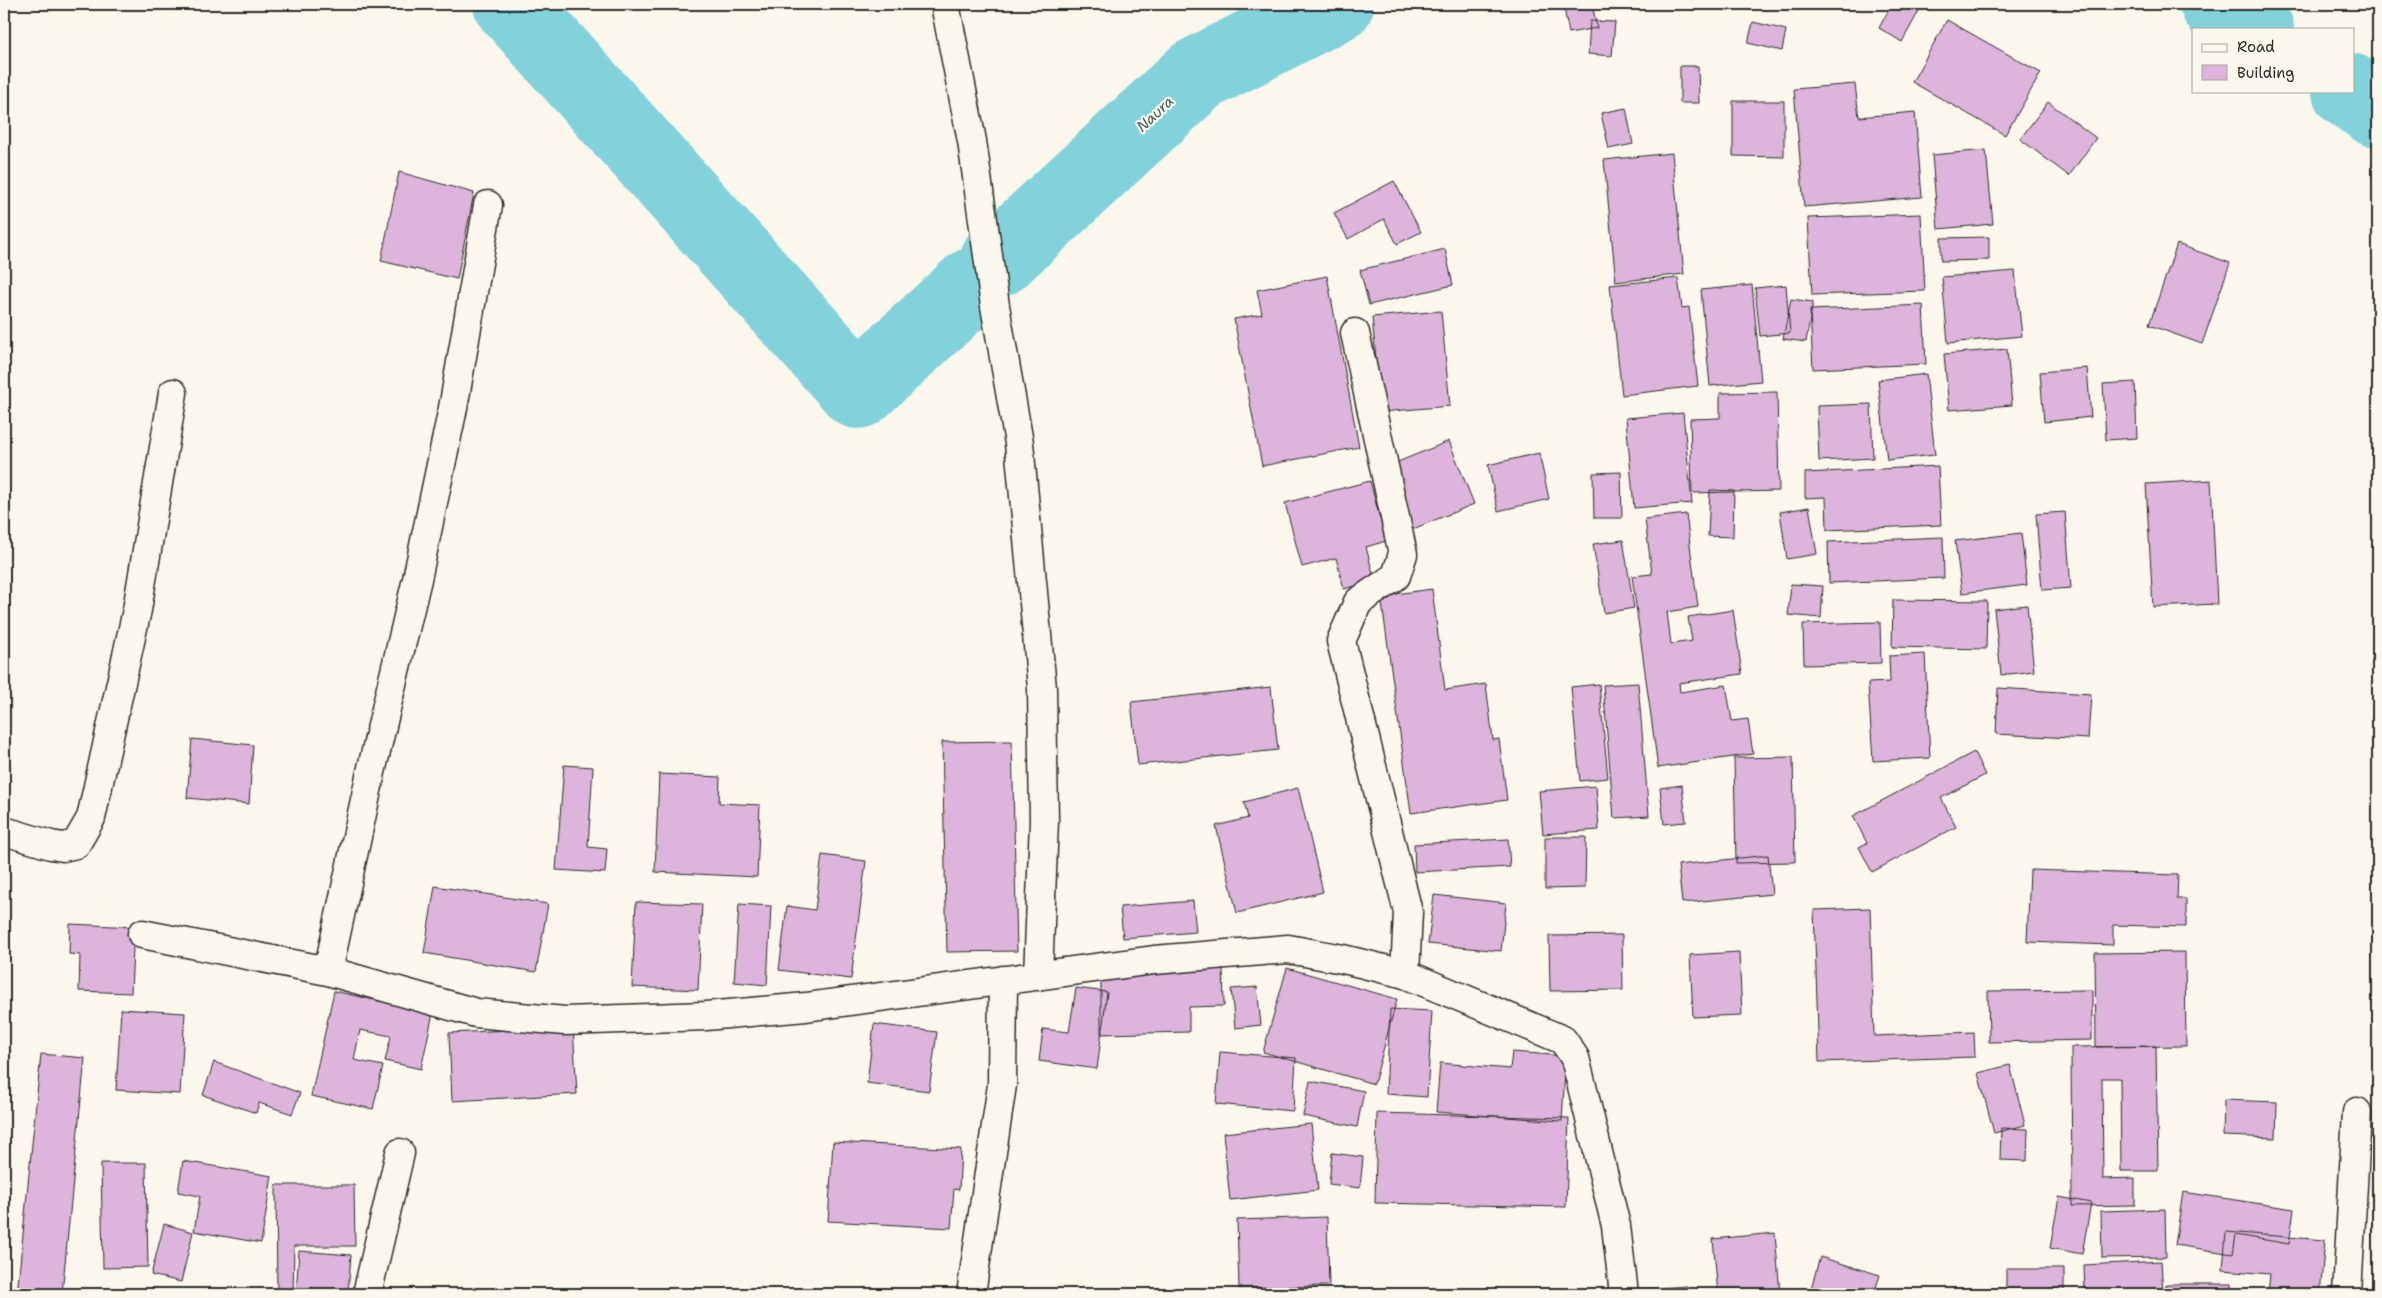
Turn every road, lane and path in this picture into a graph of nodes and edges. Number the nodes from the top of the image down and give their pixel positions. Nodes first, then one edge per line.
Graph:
1 (945, 4) edge
2 (488, 205) dead end
3 (1356, 333) dead end
4 (173, 393) dead end
5 (4, 831) edge
6 (142, 934) dead end
7 (328, 972) junction
8 (1405, 974) junction
9 (1038, 976) junction
10 (1002, 980) junction
11 (2357, 1112) dead end
12 (400, 1152) dead end
13 (367, 1294) edge
14 (971, 1294) edge
15 (1624, 1294) edge
16 (2347, 1294) edge

1 - 9 street
2 - 7 street
3 - 8 street
4 - 5 street
6 - 7 street
7 - 10 street
8 - 9 street
8 - 15 street
9 - 10 street
10 - 14 street
11 - 16 street
12 - 13 street

